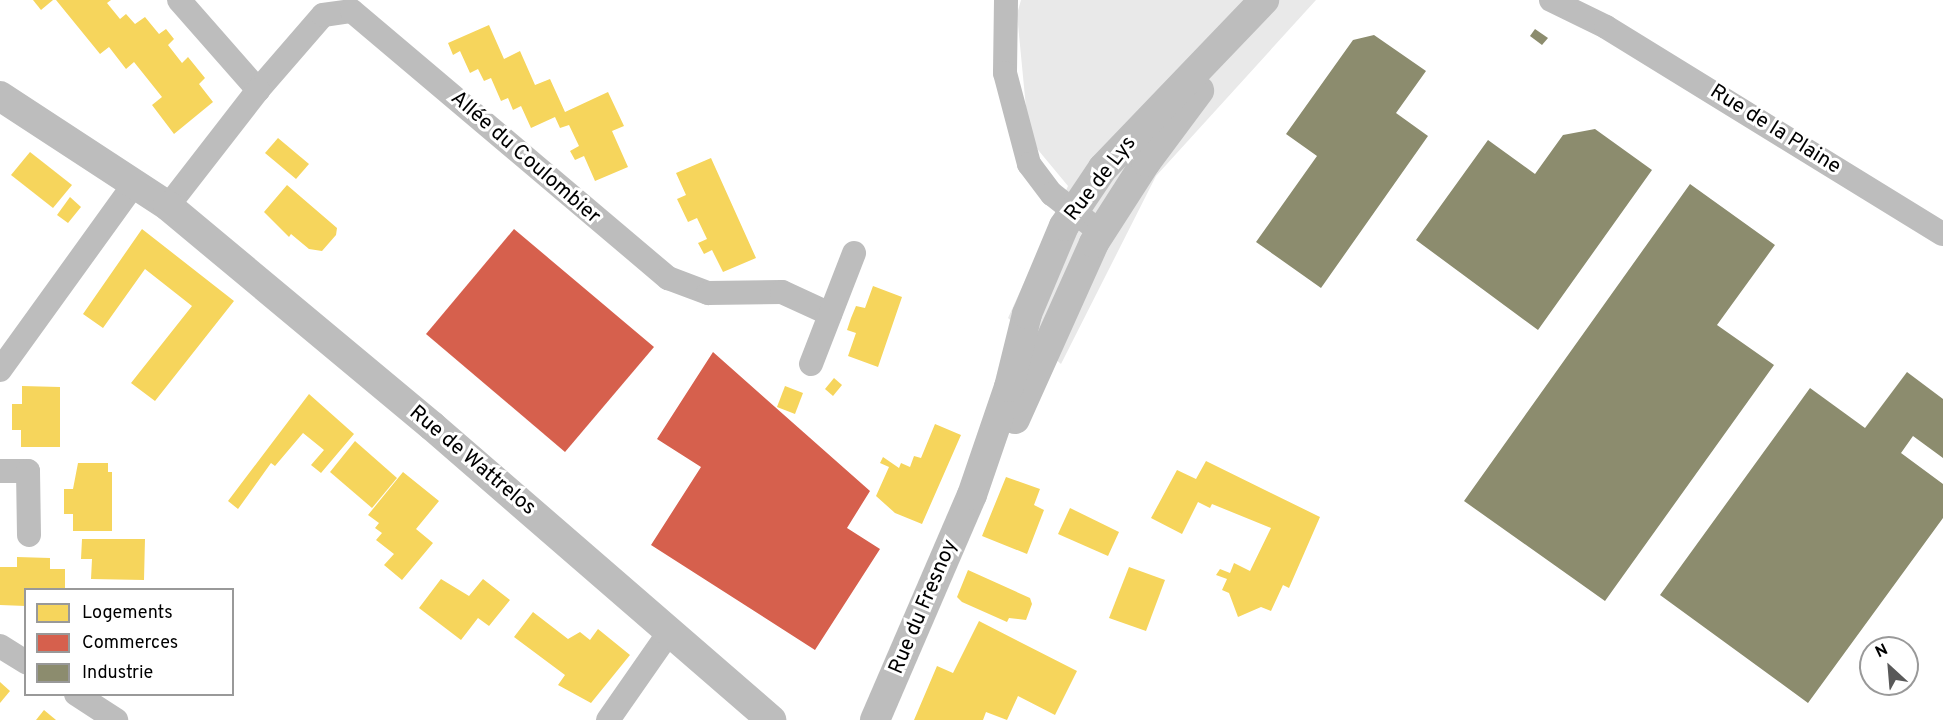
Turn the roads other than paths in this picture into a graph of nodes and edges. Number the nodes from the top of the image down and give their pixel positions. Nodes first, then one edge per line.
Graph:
1 (179, 0) edge
2 (1006, 0) edge
3 (1264, 0) edge
4 (1274, 0) edge
5 (1551, 0) edge
6 (1570, 0) edge
7 (1606, 27) junction
8 (258, 90) junction
9 (0, 96) edge
10 (135, 183) junction
11 (168, 206) junction
12 (1073, 212) junction
13 (1100, 232) junction
14 (1943, 234) edge
15 (854, 253) dead end
16 (830, 314) junction
17 (811, 364) dead end
18 (0, 370) edge
19 (1013, 402) junction
20 (0, 471) edge
21 (29, 535) dead end
22 (670, 631) junction
23 (0, 646) edge
24 (24, 661) edge
25 (79, 696) edge
26 (116, 720) edge
27 (608, 720) edge
28 (771, 720) edge
29 (875, 720) edge

1 - 8 street
2 - 12 street
3 - 12 street, Rue de Lys
4 - 13 street, Rue de Lys
5 - 7 street, Rue de la Plaine
6 - 7 street, Rue de la Plaine
7 - 14 street, Rue de la Plaine
8 - 11 street, Allée du Coulombier
8 - 16 street, Allée du Coulombier
9 - 10 street, Rue de Wattrelos
10 - 11 street, Rue de Wattrelos
10 - 18 street
11 - 22 street, Rue de Wattrelos
12 - 13 street
12 - 19 street, Rue de Lys
13 - 19 street, Rue de Lys
15 - 16 street
16 - 17 street
19 - 29 street, Rue du Fresnoy
20 - 21 street
22 - 27 street
22 - 28 street, Rue de Wattrelos
23 - 24 street
25 - 26 street

